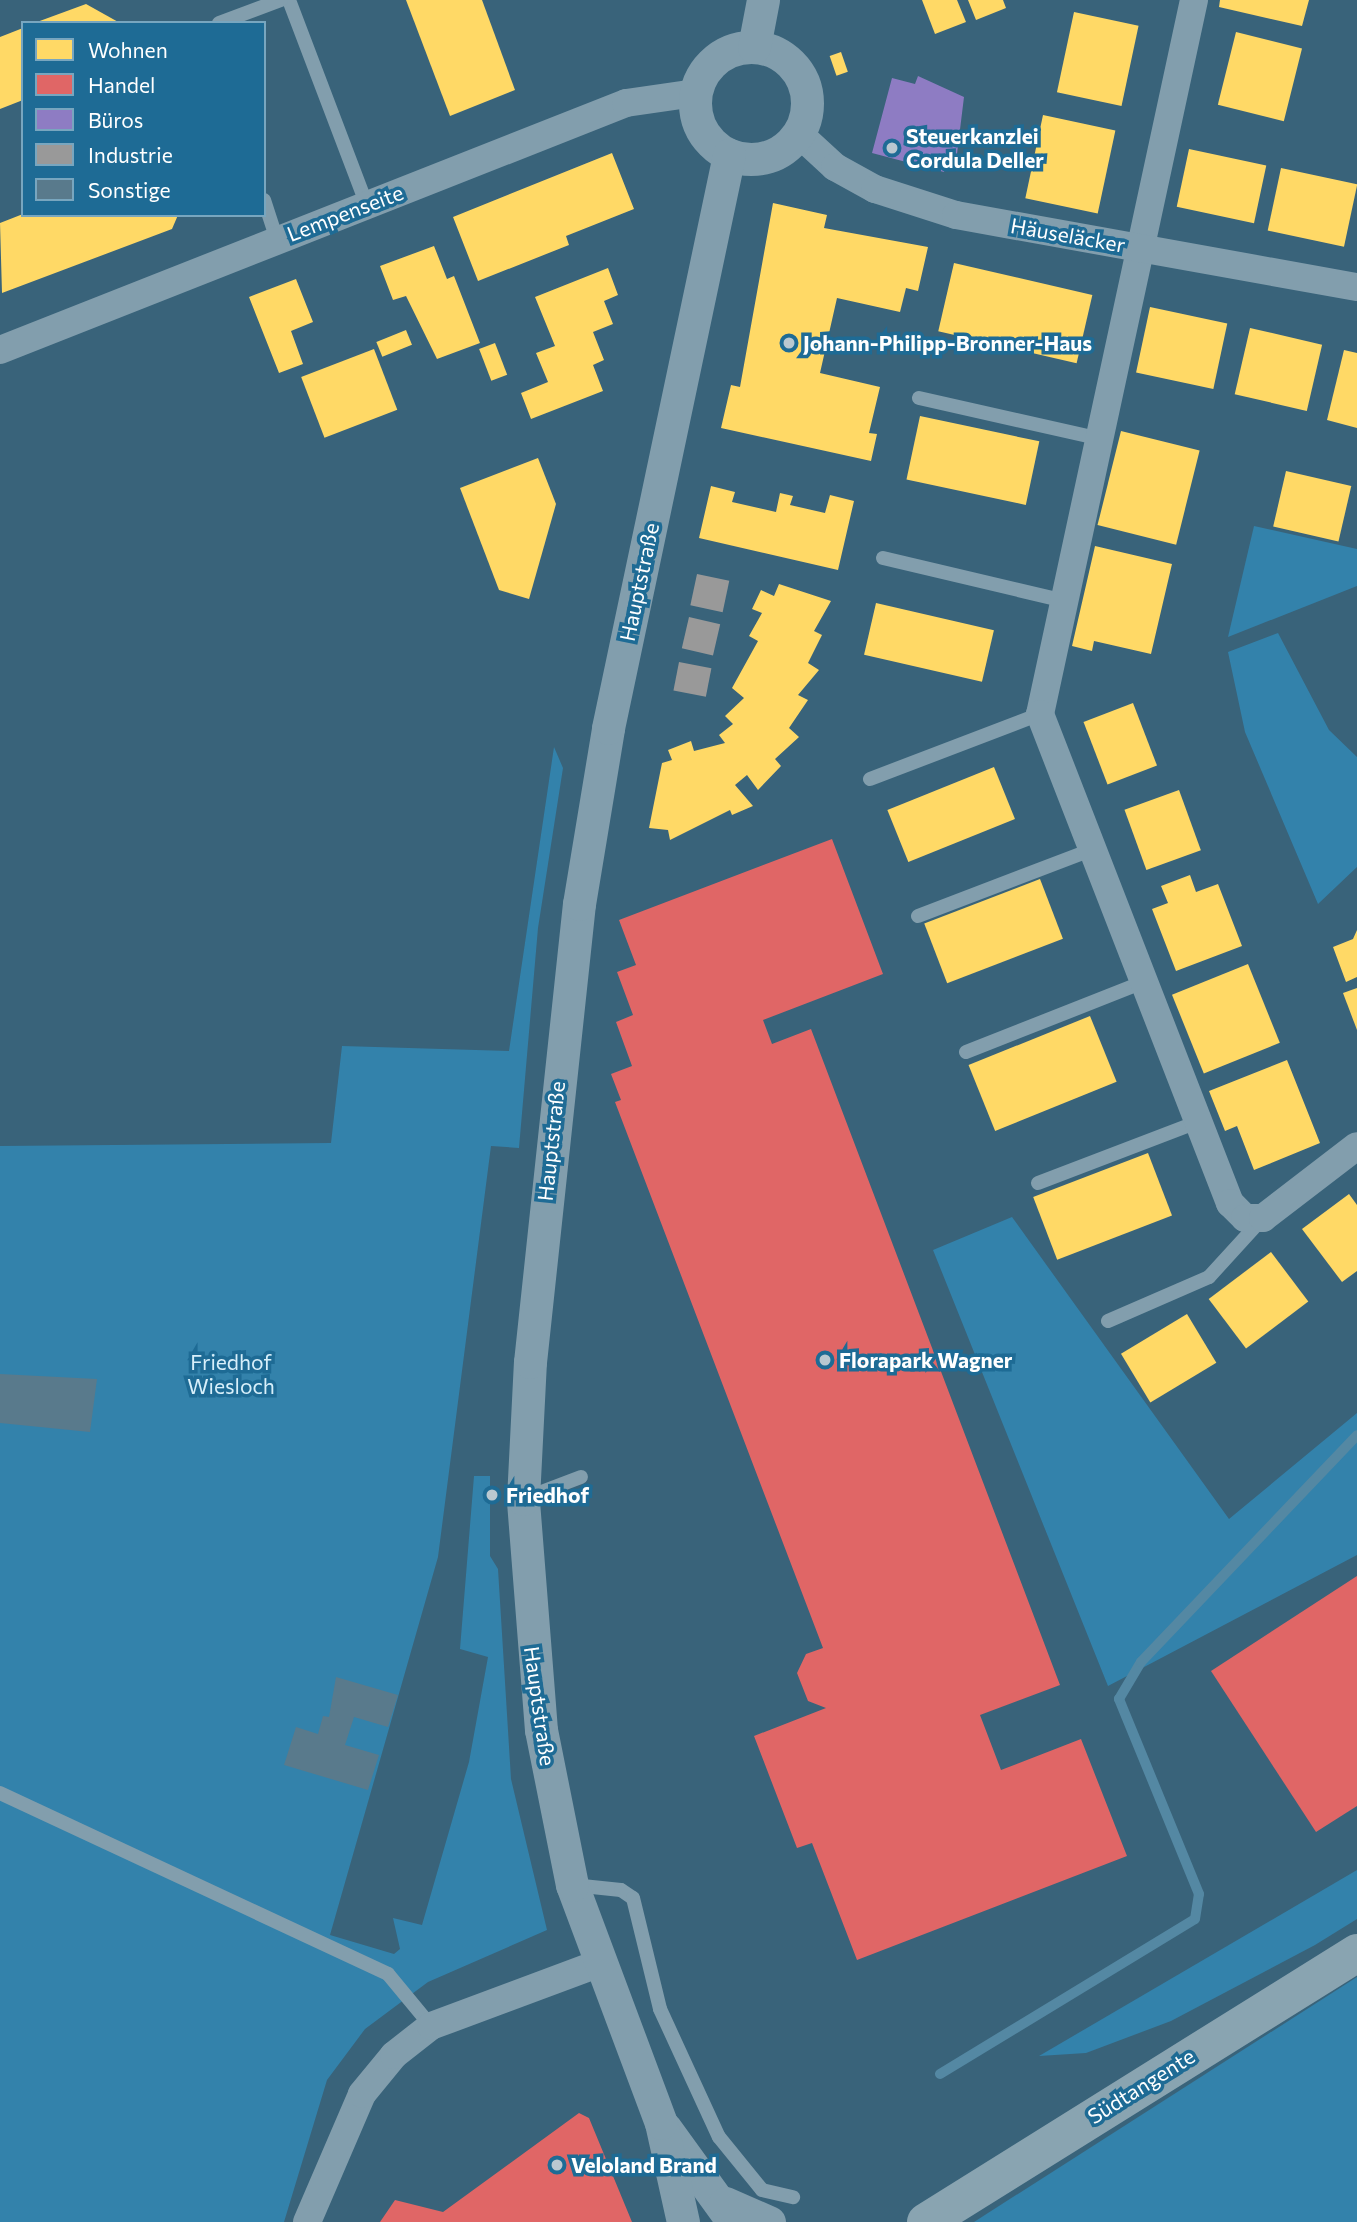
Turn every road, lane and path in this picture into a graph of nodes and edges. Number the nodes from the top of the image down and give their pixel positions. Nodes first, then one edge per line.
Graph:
1 (281, 0) edge
2 (289, 0) edge
3 (764, 0) edge
4 (1194, 0) edge
5 (224, 21) edge
6 (754, 47) junction
7 (695, 93) junction
8 (798, 133) junction
9 (729, 155) junction
10 (367, 205) junction
11 (266, 206) edge
12 (277, 240) junction
13 (1143, 248) junction
14 (1357, 287) edge
15 (0, 350) edge
16 (919, 398) dead end
17 (1096, 438) junction
18 (883, 558) dead end
19 (1060, 600) junction
20 (1040, 714) junction
21 (870, 779) dead end
22 (1091, 849) junction
23 (918, 916) dead end
24 (1141, 983) junction
25 (967, 1052) dead end
26 (1195, 1123) junction
27 (1357, 1146) edge
28 (1038, 1183) dead end
29 (1263, 1218) junction
30 (1108, 1321) dead end
31 (581, 1477) dead end
32 (523, 1499) junction
33 (0, 1793) edge
34 (572, 1885) junction
35 (1357, 1953) edge
36 (598, 1964) junction
37 (432, 2026) junction
38 (661, 2123) junction
39 (793, 2197) dead end
40 (729, 2213) edge
41 (307, 2222) edge
42 (683, 2222) edge
43 (768, 2222) edge
44 (926, 2222) edge

1 - 5 lane
2 - 10 lane
3 - 6 street
4 - 13 street
6 - 7 street
6 - 8 street
7 - 9 street
7 - 10 street, Lempenseite
8 - 9 street
8 - 13 street, Häuseläcker
9 - 32 street, Hauptstraße
10 - 12 street, Lempenseite
11 - 12 lane
12 - 15 street, Lempenseite
13 - 14 street, Häuseläcker
13 - 17 street
16 - 17 lane
17 - 19 street
18 - 19 lane
19 - 20 street
20 - 21 lane
20 - 22 street
22 - 23 lane
22 - 24 street
24 - 25 lane
24 - 26 street
26 - 28 lane
26 - 29 street
27 - 29 street
29 - 30 lane
31 - 32 lane
32 - 34 street, Hauptstraße
33 - 37 lane
34 - 36 street, Hauptstraße
34 - 39 lane
35 - 44 main road, Südtangente
36 - 37 street
36 - 38 street, Hauptstraße
37 - 41 street
38 - 40 street, Hauptstraße
38 - 42 street, Hauptstraße
40 - 43 street

